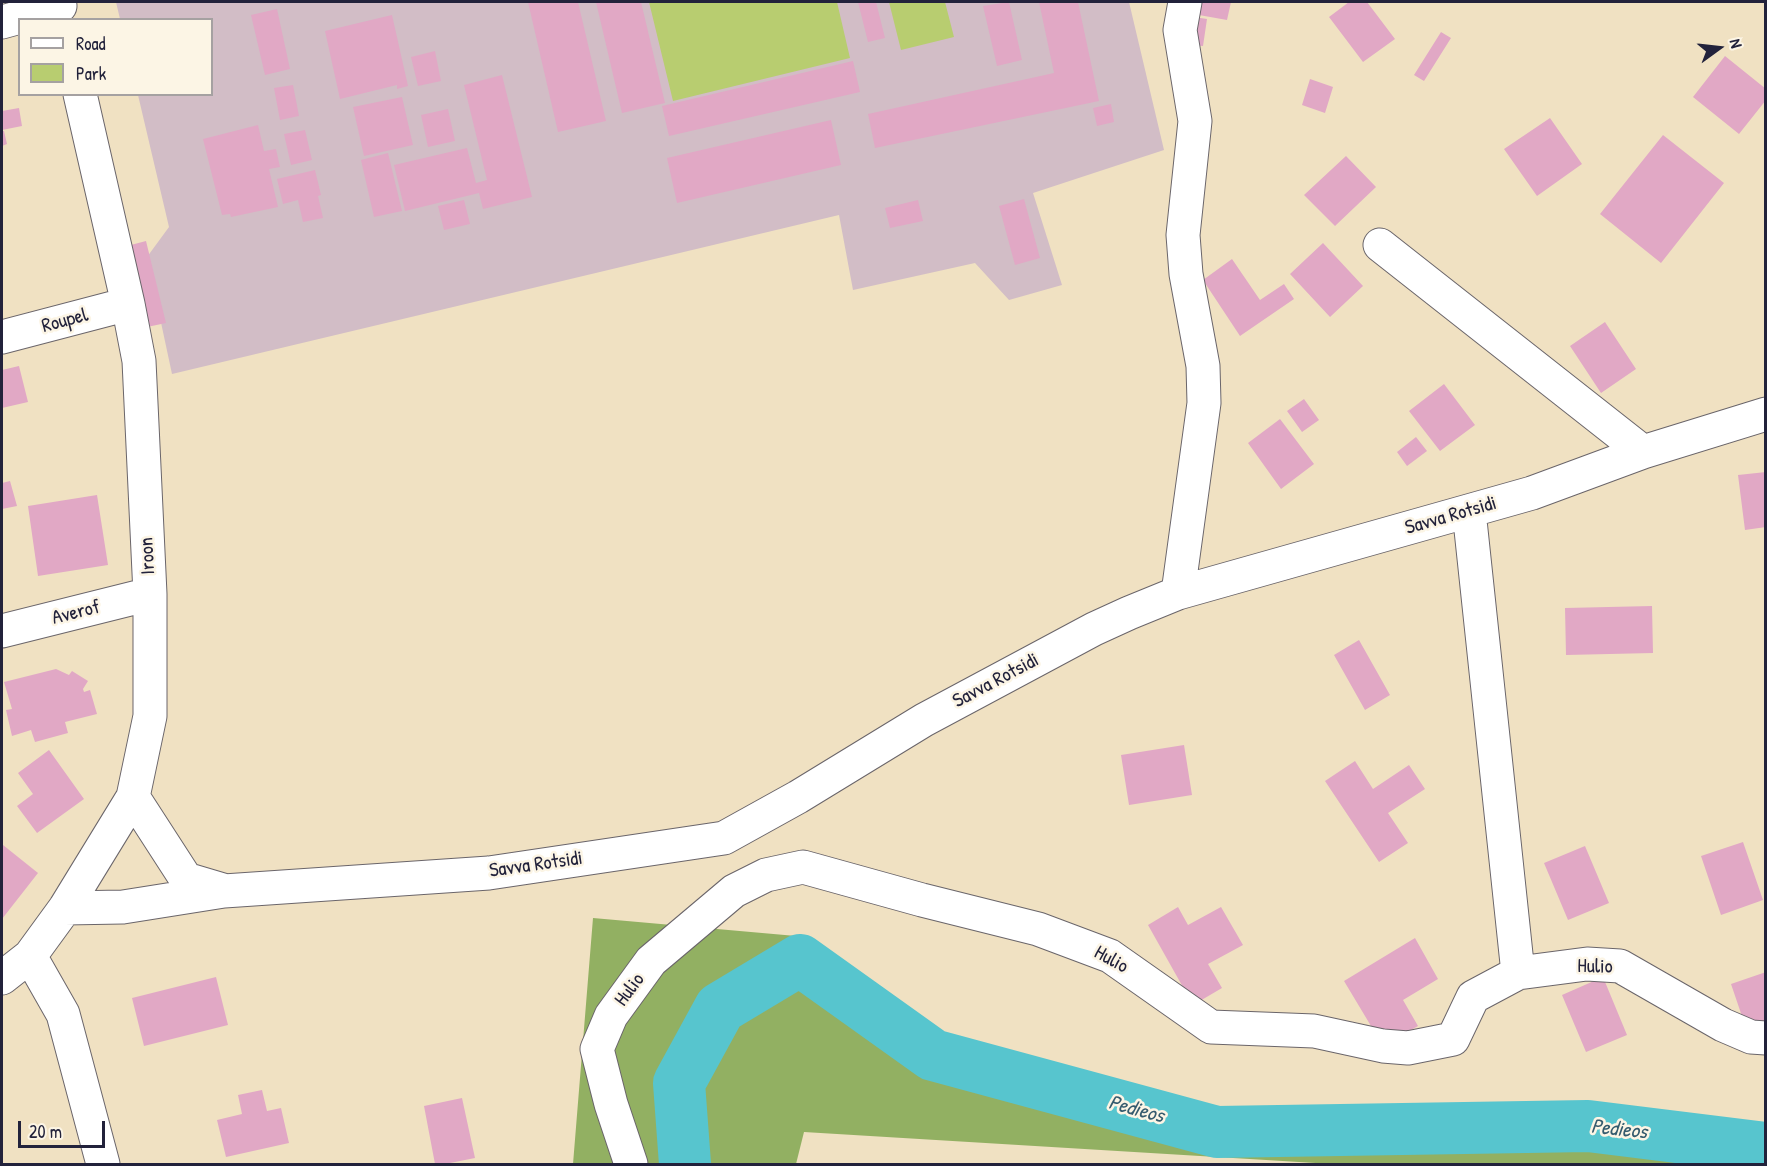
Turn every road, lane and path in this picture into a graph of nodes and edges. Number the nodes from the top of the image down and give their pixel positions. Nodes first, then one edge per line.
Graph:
1 (1185, 2) edge
2 (61, 9) edge
3 (18, 18) edge
4 (20, 18) edge
5 (2, 22) edge
6 (80, 96) edge
7 (1380, 245) dead end
8 (128, 304) junction
9 (2, 337) edge
10 (1766, 414) edge
11 (1643, 452) junction
12 (1469, 511) junction
13 (1178, 593) junction
14 (150, 594) junction
15 (2, 631) edge
16 (133, 797) junction
17 (224, 891) junction
18 (65, 908) junction
19 (30, 956) junction
20 (1518, 973) junction
21 (2, 978) edge
22 (1766, 1038) edge
23 (103, 1164) edge
24 (632, 1164) edge

1 - 13 street
2 - 4 street
3 - 5 street
6 - 8 street, Iroon
7 - 11 street
8 - 9 street, Roupel
8 - 14 street, Iroon
10 - 11 street, Savva Rotsidi
11 - 12 street, Savva Rotsidi
12 - 13 street, Savva Rotsidi
12 - 20 street
13 - 17 street, Savva Rotsidi
14 - 15 street, Averof
14 - 16 street, Iroon
16 - 17 street, Savva Rotsidi
16 - 18 street, Iroon
17 - 18 street, Savva Rotsidi
18 - 19 street, Iroon
19 - 21 street, Iroon
19 - 23 street
20 - 22 street, Hulio
20 - 24 street, Hulio

